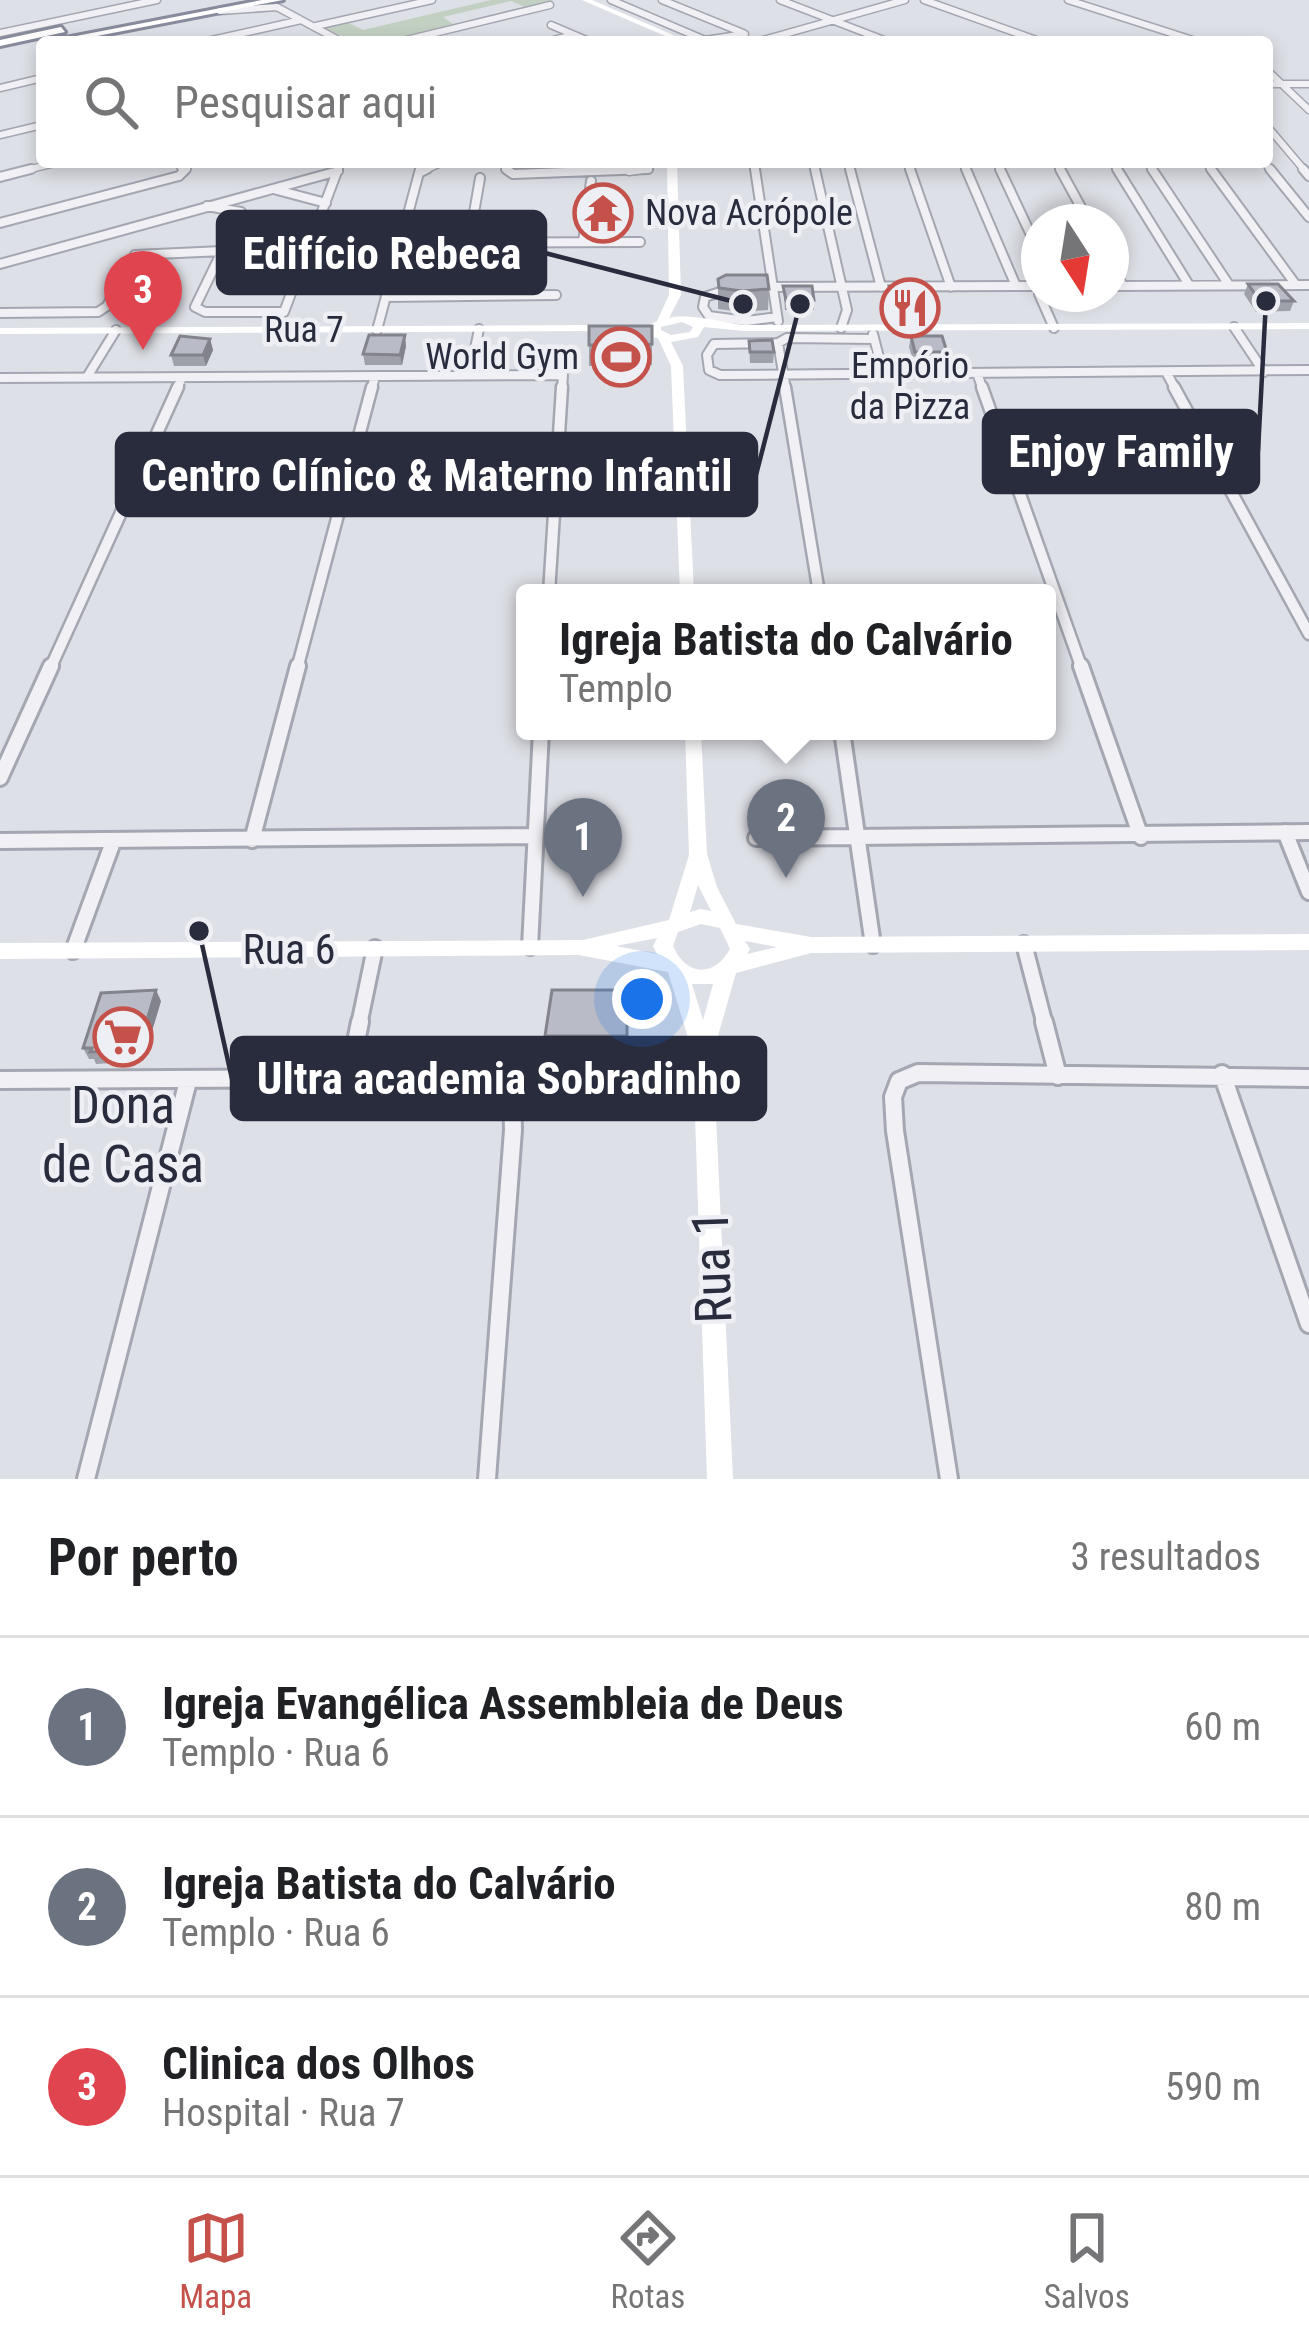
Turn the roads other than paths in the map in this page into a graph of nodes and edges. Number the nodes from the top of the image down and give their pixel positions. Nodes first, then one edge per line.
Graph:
1 (113, 0) edge
2 (157, 0) edge
3 (432, 0) edge
4 (573, 0) edge
5 (586, 0) edge
6 (610, 0) edge
7 (662, 0) edge
8 (780, 0) edge
9 (905, 0) edge
10 (924, 0) edge
11 (1068, 0) edge
12 (186, 2) edge
13 (285, 4) edge
14 (550, 5) dead end
15 (129, 11) junction
16 (206, 12) junction
17 (302, 20) junction
18 (833, 20) junction
19 (551, 25) dead end
20 (315, 27) junction
21 (745, 34) junction
22 (573, 35) joint
23 (82, 36) edge
24 (230, 36) edge
25 (331, 36) edge
26 (423, 36) edge
27 (569, 36) edge
28 (644, 36) edge
29 (669, 36) edge
30 (696, 36) edge
31 (732, 36) edge
32 (749, 36) edge
33 (776, 36) edge
34 (874, 36) edge
35 (1025, 36) edge
36 (1180, 36) edge
37 (0, 38) edge
38 (36, 45) edge
39 (0, 52) edge
40 (1273, 75) edge
41 (36, 79) edge
42 (1273, 84) edge
43 (1285, 84) junction
44 (1309, 84) edge
45 (0, 88) edge
46 (1309, 110) edge
47 (36, 126) edge
48 (1273, 133) edge
49 (0, 135) edge
50 (36, 168) edge
51 (184, 168) edge
52 (333, 168) edge
53 (338, 168) edge
54 (420, 168) edge
55 (430, 168) edge
56 (506, 168) edge
57 (649, 168) edge
58 (672, 168) edge
59 (755, 168) edge
60 (814, 168) edge
61 (850, 168) edge
62 (909, 168) edge
63 (966, 168) edge
64 (1000, 168) edge
65 (1059, 168) edge
66 (1117, 168) edge
67 (1151, 168) edge
68 (1210, 168) edge
69 (1269, 168) edge
70 (419, 173) junction
71 (1309, 176) edge
72 (0, 177) edge
73 (480, 178) dead end
74 (591, 181) dead end
75 (264, 190) junction
76 (326, 202) junction
77 (1079, 204) edge
78 (207, 206) junction
79 (1021, 213) edge
80 (1309, 217) edge
81 (406, 220) junction
82 (320, 222) junction
83 (0, 223) edge
84 (469, 242) junction
85 (583, 242) junction
86 (640, 242) dead end
87 (400, 243) junction
88 (222, 251) junction
89 (0, 264) edge
90 (1189, 285) junction
91 (1228, 285) junction
92 (1296, 285) junction
93 (1309, 285) edge
94 (951, 286) junction
95 (1016, 286) junction
96 (1129, 286) edge
97 (772, 287) junction
98 (842, 287) junction
99 (881, 287) junction
100 (1021, 287) edge
101 (556, 295) dead end
102 (674, 295) junction
103 (386, 296) junction
104 (1047, 312) edge
105 (0, 314) edge
106 (778, 322) junction
107 (1309, 326) edge
108 (1234, 327) junction
109 (660, 328) junction
110 (841, 328) junction
111 (1054, 328) junction
112 (479, 329) junction
113 (693, 329) junction
114 (116, 330) junction
115 (377, 330) junction
116 (0, 331) edge
117 (872, 334) junction
118 (778, 343) junction
119 (677, 366) junction
120 (1309, 370) edge
121 (1166, 372) junction
122 (1264, 372) junction
123 (470, 373) junction
124 (784, 374) junction
125 (883, 374) junction
126 (977, 374) junction
127 (87, 377) junction
128 (375, 377) junction
129 (0, 378) edge
130 (182, 378) junction
131 (550, 584) edge
132 (687, 584) edge
133 (818, 584) edge
134 (1052, 584) edge
135 (1056, 597) edge
136 (1309, 634) edge
137 (540, 740) edge
138 (693, 740) edge
139 (843, 740) edge
140 (0, 778) edge
141 (1285, 832) junction
142 (1309, 832) edge
143 (535, 836) junction
144 (859, 836) junction
145 (1141, 836) junction
146 (757, 838) dead end
147 (252, 840) junction
148 (0, 841) edge
149 (113, 842) junction
150 (698, 854) junction
151 (1309, 892) edge
152 (675, 924) junction
153 (729, 926) junction
154 (1309, 942) edge
155 (1024, 944) junction
156 (811, 945) junction
157 (873, 945) junction
158 (530, 947) junction
159 (579, 947) junction
160 (375, 949) junction
161 (0, 951) edge
162 (73, 951) junction
163 (675, 969) junction
164 (730, 969) junction
165 (703, 1054) junction
166 (1222, 1074) junction
167 (349, 1076) junction
168 (1058, 1076) junction
169 (1309, 1078) edge
170 (0, 1081) edge
171 (188, 1081) junction
172 (1309, 1324) edge
173 (86, 1479) edge
174 (488, 1479) edge
175 (720, 1479) edge
176 (949, 1479) edge

1 - 15 street
2 - 15 street
3 - 20 street
4 - 28 main road
5 - 29 main road
6 - 30 street
7 - 21 street
8 - 18 street
9 - 18 street
10 - 35 street
11 - 36 street
12 - 15 highway
12 - 16 highway
13 - 16 highway
13 - 17 street
14 - 26 street
15 - 37 street
15 - 37 highway
16 - 23 highway
17 - 20 street
17 - 24 street
18 - 33 street
18 - 34 street
19 - 22 street
20 - 25 street
21 - 31 street
21 - 32 street
22 - 27 street
38 - 39 highway
40 - 43 street
41 - 45 street
42 - 43 street
43 - 44 street
43 - 46 street
47 - 49 street
48 - 71 street
50 - 72 street
51 - 83 street
52 - 75 street
53 - 76 street
54 - 70 street
55 - 70 street
56 - 57 street
58 - 102 main road
59 - 97 street
60 - 98 street
61 - 99 street
62 - 94 street
63 - 95 street
64 - 79 street
65 - 77 street
66 - 90 street
67 - 91 street
68 - 92 street
69 - 80 street
70 - 81 street
73 - 84 street
74 - 85 street
75 - 76 street
75 - 78 street
76 - 82 street
78 - 88 street
78 - 89 street
81 - 82 street
81 - 87 street
82 - 88 street
84 - 85 street
84 - 87 street
85 - 86 street
87 - 103 street
88 - 105 street
90 - 91 street
90 - 96 street
91 - 92 street
92 - 93 street
94 - 95 street
94 - 99 street
95 - 100 street
97 - 98 street
97 - 106 street
97 - 106 street
98 - 99 street
98 - 110 street
101 - 103 street
102 - 109 main road
102 - 113 main road
103 - 115 street
104 - 111 street
106 - 110 main road
106 - 113 main road
107 - 108 main road
108 - 111 main road
108 - 122 street
109 - 112 main road, Rua 7
109 - 113 main road
109 - 113 main road
109 - 119 main road
110 - 117 main road
111 - 117 main road
112 - 115 main road, Rua 7
112 - 123 street
113 - 119 main road
114 - 115 main road, Rua 7
114 - 116 main road, Rua 7
114 - 127 street
117 - 118 street
117 - 125 street
118 - 124 street
118 - 124 street
119 - 132 main road
120 - 122 street
121 - 122 street
121 - 126 street
121 - 136 street
123 - 128 street
123 - 131 street
124 - 125 street
124 - 133 street
125 - 126 street
126 - 134 street
127 - 129 street
127 - 130 street
128 - 130 street
128 - 147 street
130 - 140 street
135 - 145 street
137 - 143 street
138 - 150 main road
139 - 144 street
141 - 142 street
141 - 145 street
141 - 151 street
143 - 147 street
143 - 158 street
144 - 145 street
144 - 146 street
144 - 157 street
147 - 149 street
148 - 149 street
149 - 162 street
150 - 152 main road
150 - 153 main road
152 - 153 main road
152 - 159 main road, Rua 6
152 - 163 main road
153 - 156 main road
153 - 164 main road
154 - 155 main road
155 - 157 main road
155 - 168 street
156 - 157 main road
156 - 164 main road
158 - 159 main road, Rua 6
158 - 160 main road, Rua 6
159 - 163 main road, Rua 6
160 - 162 main road, Rua 6
160 - 167 street
161 - 162 main road, Rua 6
163 - 164 main road
163 - 165 main road
164 - 165 main road
165 - 175 main road, Rua 1
166 - 168 street
166 - 169 street
166 - 172 street
167 - 171 street
167 - 174 street
168 - 176 street
170 - 171 street
171 - 173 street

